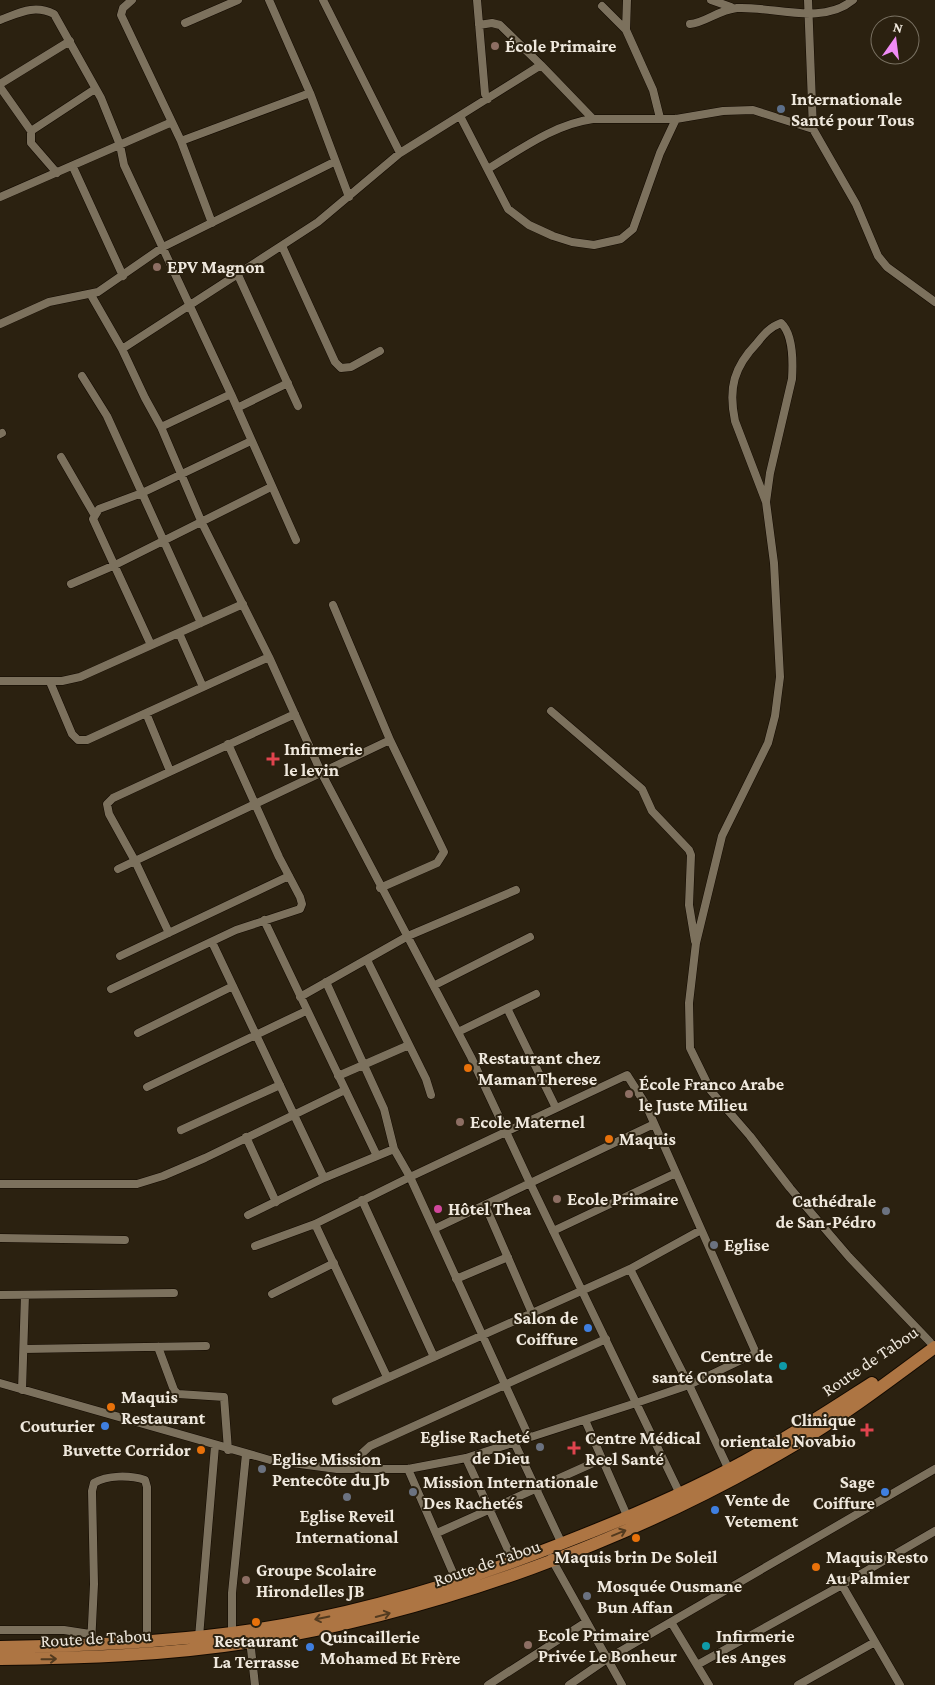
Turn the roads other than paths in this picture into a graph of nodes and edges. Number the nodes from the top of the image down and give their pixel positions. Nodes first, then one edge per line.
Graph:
1 (132, 0) edge
2 (238, 0) edge
3 (269, 0) edge
4 (323, 0) edge
5 (477, 0) edge
6 (627, 0) edge
7 (711, 0) edge
8 (758, 0) edge
9 (808, 0) edge
10 (853, 0) edge
11 (602, 6) dead end
12 (735, 8) junction
13 (762, 8) junction
14 (809, 15) junction
15 (0, 20) edge
16 (185, 24) dead end
17 (479, 24) junction
18 (690, 24) dead end
19 (626, 30) junction
20 (70, 42) junction
21 (541, 65) junction
22 (0, 85) edge
23 (95, 89) junction
24 (310, 93) junction
25 (488, 99) junction
26 (460, 116) junction
27 (593, 118) junction
28 (660, 118) junction
29 (676, 119) junction
30 (172, 122) junction
31 (813, 129) junction
32 (31, 131) junction
33 (181, 142) junction
34 (120, 145) junction
35 (400, 153) junction
36 (334, 162) junction
37 (73, 167) junction
38 (488, 169) junction
39 (57, 173) junction
40 (0, 197) edge
41 (349, 197) junction
42 (212, 223) junction
43 (282, 246) junction
44 (163, 247) junction
45 (238, 275) junction
46 (123, 276) junction
47 (91, 295) junction
48 (935, 302) edge
49 (190, 305) junction
50 (0, 324) edge
51 (122, 349) junction
52 (380, 351) dead end
53 (82, 376) dead end
54 (288, 383) junction
55 (231, 394) junction
56 (298, 406) dead end
57 (238, 408) junction
58 (162, 427) junction
59 (251, 441) junction
60 (61, 457) dead end
61 (181, 474) junction
62 (271, 487) junction
63 (142, 493) junction
64 (766, 502) junction
65 (94, 514) junction
66 (202, 522) junction
67 (164, 540) junction
68 (296, 540) dead end
69 (115, 565) junction
70 (71, 584) dead end
71 (243, 604) junction
72 (333, 605) dead end
73 (201, 623) junction
74 (179, 633) junction
75 (151, 645) junction
76 (269, 656) junction
77 (0, 681) edge
78 (50, 682) junction
79 (203, 687) junction
80 (551, 711) dead end
81 (146, 713) junction
82 (295, 714) junction
83 (390, 740) junction
84 (228, 744) junction
85 (170, 771) junction
86 (321, 772) junction
87 (255, 805) junction
88 (135, 861) junction
89 (118, 869) dead end
90 (289, 876) junction
91 (380, 888) junction
92 (516, 890) dead end
93 (264, 920) junction
94 (169, 933) junction
95 (408, 936) junction
96 (530, 938) dead end
97 (212, 942) junction
98 (696, 943) junction
99 (120, 956) dead end
100 (367, 960) junction
101 (326, 982) junction
102 (435, 985) junction
103 (233, 986) junction
104 (111, 989) dead end
105 (536, 994) dead end
106 (300, 997) junction
107 (507, 1008) junction
108 (306, 1011) junction
109 (458, 1032) junction
110 (138, 1033) dead end
111 (256, 1036) junction
112 (409, 1045) junction
113 (363, 1064) junction
114 (338, 1076) junction
115 (280, 1085) junction
116 (147, 1087) dead end
117 (345, 1090) junction
118 (431, 1095) dead end
119 (556, 1108) junction
120 (296, 1115) junction
121 (654, 1124) junction
122 (181, 1130) dead end
123 (507, 1131) junction
124 (246, 1137) junction
125 (394, 1149) junction
126 (377, 1156) junction
127 (676, 1173) junction
128 (410, 1177) junction
129 (324, 1178) junction
130 (530, 1183) junction
131 (0, 1184) edge
132 (362, 1200) junction
133 (276, 1202) junction
134 (485, 1205) junction
135 (248, 1215) dead end
136 (315, 1224) junction
137 (434, 1229) junction
138 (700, 1230) junction
139 (553, 1231) junction
140 (0, 1238) edge
141 (125, 1240) dead end
142 (255, 1246) dead end
143 (508, 1257) junction
144 (334, 1263) junction
145 (630, 1269) junction
146 (456, 1279) junction
147 (582, 1291) junction
148 (174, 1293) dead end
149 (272, 1294) dead end
150 (0, 1295) edge
151 (25, 1295) junction
152 (532, 1313) junction
153 (482, 1335) junction
154 (606, 1339) junction
155 (933, 1342) edge
156 (206, 1346) dead end
157 (158, 1347) junction
158 (24, 1349) junction
159 (434, 1357) junction
160 (388, 1377) junction
161 (0, 1383) edge
162 (689, 1385) junction
163 (505, 1386) junction
164 (22, 1390) junction
165 (336, 1401) dead end
166 (636, 1403) junction
167 (585, 1420) junction
168 (529, 1438) junction
169 (514, 1442) junction
170 (215, 1446) junction
171 (228, 1450) junction
172 (246, 1454) junction
173 (466, 1458) junction
174 (602, 1459) junction
175 (346, 1468) junction
176 (408, 1468) junction
177 (935, 1469) edge
178 (729, 1470) junction
179 (537, 1489) junction
180 (680, 1494) junction
181 (490, 1510) junction
182 (628, 1518) junction
183 (935, 1531) edge
184 (437, 1533) junction
185 (562, 1544) junction
186 (549, 1555) junction
187 (514, 1563) junction
188 (457, 1582) junction
189 (842, 1585) junction
190 (586, 1622) junction
191 (671, 1622) junction
192 (0, 1630) edge
193 (232, 1633) junction
194 (250, 1636) junction
195 (199, 1637) junction
196 (91, 1640) junction
197 (147, 1642) junction
198 (874, 1642) junction
199 (0, 1647) edge
200 (607, 1659) junction
201 (0, 1660) edge
202 (697, 1665) junction
203 (255, 1685) edge
204 (488, 1685) edge
205 (569, 1685) edge
206 (622, 1685) edge
207 (709, 1685) edge
208 (798, 1685) edge
209 (900, 1685) edge

1 - 30 street
2 - 16 street
3 - 24 street
4 - 35 street
5 - 17 street
6 - 19 street
7 - 12 street
8 - 13 street
9 - 14 street
10 - 14 street
11 - 19 street
12 - 13 street
12 - 18 street
13 - 14 street
14 - 31 street
15 - 20 street
17 - 21 street
17 - 25 street
19 - 28 street
20 - 22 street
20 - 23 street
21 - 25 street
21 - 27 street
22 - 32 street
23 - 32 street
23 - 34 street
24 - 33 street
24 - 36 street
25 - 26 street
26 - 35 street
26 - 38 street
27 - 28 street
27 - 38 street
28 - 29 street
29 - 31 street
29 - 38 street
30 - 33 street
30 - 34 street
31 - 48 street
32 - 39 street
33 - 42 street
34 - 37 street
34 - 44 street
35 - 41 street
36 - 41 street
36 - 42 street
37 - 39 street
37 - 46 street
39 - 40 street
41 - 43 street
42 - 44 street
43 - 45 street
43 - 52 street
44 - 46 street
44 - 49 street
45 - 49 street
45 - 54 street
46 - 47 street
47 - 50 street
47 - 51 street
49 - 51 street
49 - 55 street
51 - 58 street
53 - 63 street
54 - 56 street
54 - 57 street
55 - 57 street
55 - 58 street
57 - 59 street
58 - 61 street
59 - 61 street
59 - 62 street
60 - 65 street
61 - 63 street
61 - 66 street
62 - 66 street
62 - 68 street
63 - 65 street
63 - 67 street
64 - 64 street
64 - 98 street
65 - 69 street
66 - 67 street
66 - 71 street
67 - 69 street
67 - 73 street
69 - 70 street
69 - 75 street
71 - 73 street
71 - 76 street
72 - 83 street
73 - 74 street
74 - 75 street
74 - 79 street
75 - 78 street
76 - 79 street
76 - 82 street
77 - 78 street
78 - 81 street
79 - 81 street
80 - 98 street
81 - 85 street
82 - 84 street
82 - 86 street
83 - 86 street
83 - 91 street
84 - 85 street
84 - 87 street
85 - 88 street
86 - 87 street
86 - 91 street
87 - 88 street
87 - 90 street
88 - 89 street
88 - 94 street
90 - 93 street
90 - 94 street
91 - 95 street
92 - 95 street
93 - 97 street
93 - 106 street
94 - 99 street
95 - 100 street
95 - 102 street
96 - 102 street
97 - 103 street
97 - 104 street
98 - 155 street
100 - 101 street
100 - 112 street
101 - 106 street
101 - 113 street
102 - 109 street
103 - 110 street
103 - 111 street
105 - 107 street
106 - 108 street
107 - 109 street
107 - 119 street
108 - 111 street
108 - 114 street
109 - 123 street
111 - 115 street
111 - 116 street
112 - 113 street
112 - 118 street
113 - 114 street
113 - 125 street
114 - 117 street
115 - 120 street
115 - 122 street
117 - 120 street
117 - 126 street
119 - 121 street
119 - 123 street
120 - 124 street
120 - 129 street
121 - 127 street
121 - 130 street
123 - 128 street
123 - 130 street
124 - 131 street
124 - 133 street
125 - 126 street
125 - 128 street
126 - 129 street
127 - 138 street
127 - 139 street
128 - 132 street
128 - 137 street
129 - 133 street
130 - 134 street
130 - 139 street
132 - 136 street
132 - 159 street
133 - 135 street
134 - 137 street
134 - 143 street
136 - 142 street
136 - 144 street
137 - 146 street
138 - 145 street
138 - 162 street
139 - 147 street
140 - 141 street
143 - 146 street
143 - 152 street
144 - 149 street
144 - 160 street
145 - 147 street
145 - 162 street
146 - 153 street
147 - 152 street
147 - 154 street
148 - 151 street
150 - 151 street
151 - 158 street
152 - 153 street
153 - 159 street
153 - 163 street
154 - 163 street
154 - 166 street
155 - 178 main road, Route de Tabou
186 -> 155 main road, Route de Tabou
156 - 157 street
157 - 158 street
157 - 171 street
158 - 164 street
159 - 160 street
160 - 165 street
161 - 164 street
162 - 166 street
162 - 178 street
163 - 168 street
163 - 175 street
164 - 170 street
166 - 167 street
166 - 180 street
167 - 168 street
167 - 174 street
168 - 169 street
169 - 173 street
169 - 179 street
170 - 171 street
170 - 195 street
171 - 172 street
172 - 175 street
172 - 193 street
173 - 176 street
173 - 181 street
174 - 179 street
174 - 182 street
175 - 176 street
176 - 184 street
177 - 191 street
178 - 180 main road, Route de Tabou
179 - 181 street
179 - 185 street
180 - 182 main road, Route de Tabou
181 - 184 street
181 - 187 street
182 - 185 main road, Route de Tabou
183 - 189 street
184 - 188 street
185 - 186 main road, Route de Tabou
186 - 187 main road, Route de Tabou
186 - 190 street
194 -> 186 main road, Route de Tabou
187 - 188 main road, Route de Tabou
188 -> 194 main road, Route de Tabou
189 - 198 street
189 - 202 street
190 - 200 street
190 - 204 street
191 - 200 street
191 - 202 street
192 - 196 street
193 - 194 main road, Route de Tabou
193 - 195 main road, Route de Tabou
201 -> 194 main road, Route de Tabou
194 - 203 street
195 - 197 main road, Route de Tabou
196 - 197 main road, Route de Tabou
196 - 197 street
196 - 199 main road, Route de Tabou
198 - 208 street
198 - 209 street
200 - 205 street
200 - 206 street
202 - 207 street

